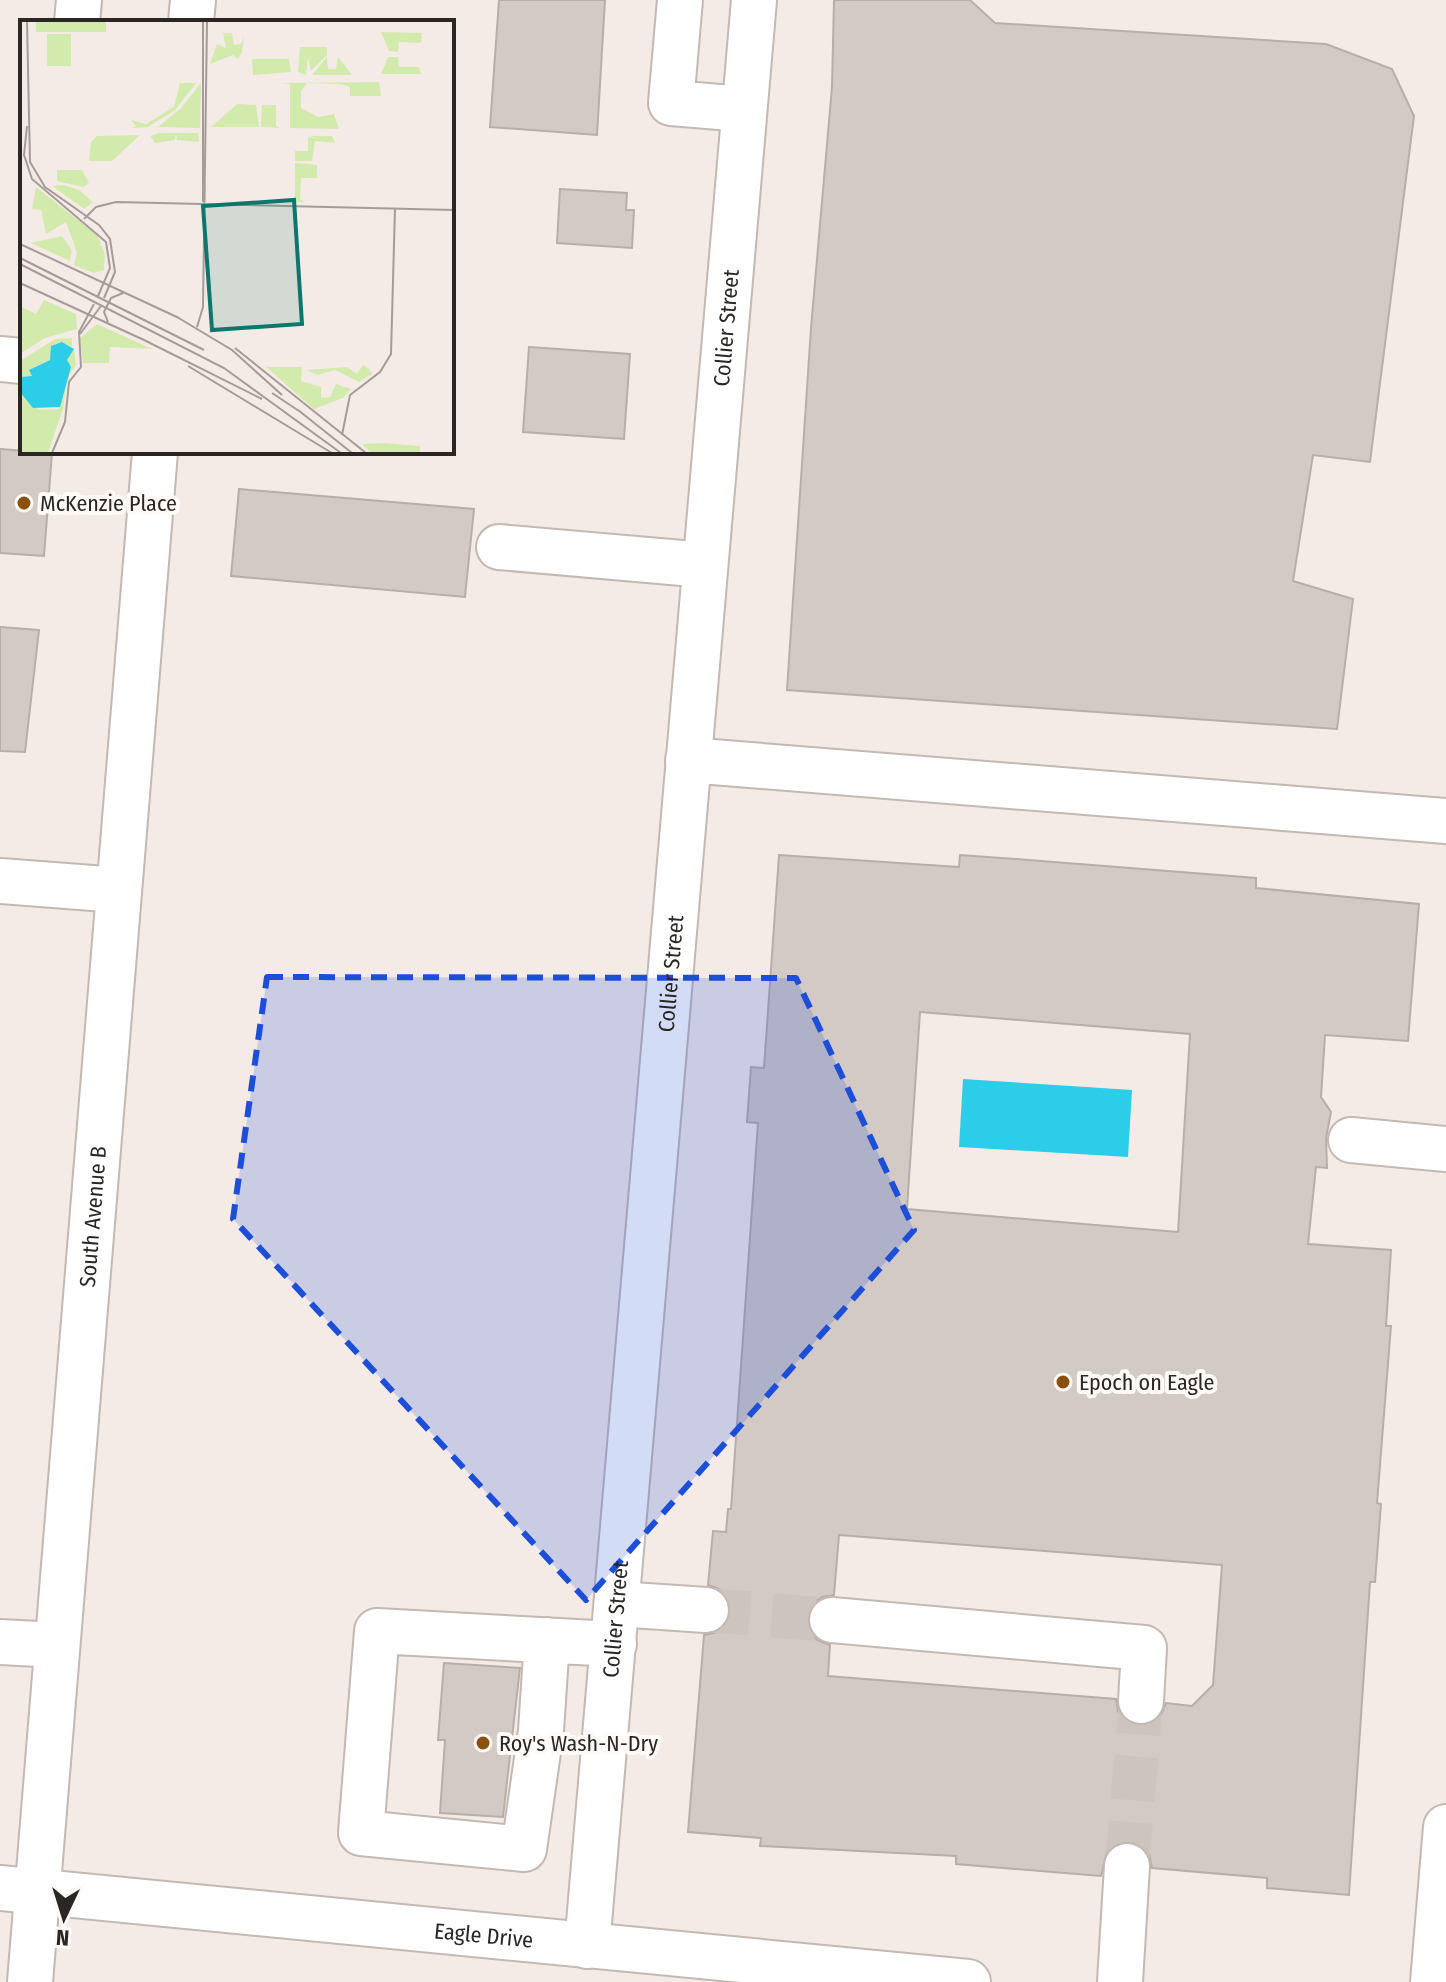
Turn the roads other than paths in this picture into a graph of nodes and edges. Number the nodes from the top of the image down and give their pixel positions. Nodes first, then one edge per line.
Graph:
1 (79, 0) edge
2 (193, 0) edge
3 (680, 0) edge
4 (754, 0) edge
5 (77, 20) edge
6 (191, 20) edge
7 (744, 109) junction
8 (0, 359) edge
9 (20, 361) edge
10 (155, 454) edge
11 (499, 547) dead end
12 (705, 565) junction
13 (688, 760) junction
14 (1446, 821) edge
15 (0, 881) edge
16 (119, 890) junction
17 (1351, 1140) dead end
18 (1446, 1149) edge
19 (706, 1610) tunnel mouth
20 (832, 1620) tunnel mouth
21 (616, 1624) junction
22 (547, 1640) junction
23 (0, 1642) edge
24 (57, 1645) junction
25 (1141, 1701) tunnel mouth
26 (1446, 1827) edge
27 (1127, 1866) tunnel mouth
28 (18, 1890) edge
29 (587, 1946) junction
30 (30, 1982) edge
31 (968, 1982) edge
32 (1120, 1982) edge
33 (1433, 1982) edge

1 - 5 street
2 - 6 street
3 - 7 street
4 - 7 street, Collier Street
7 - 12 street, Collier Street
8 - 9 street
10 - 16 street, South Avenue B
11 - 12 street
12 - 13 street, Collier Street
13 - 14 street
13 - 21 street, Collier Street
15 - 16 street
16 - 24 street, South Avenue B
17 - 18 street
19 - 21 street
20 - 25 street
21 - 22 street
21 - 29 street, Collier Street
22 - 22 street
23 - 24 street
24 - 28 street, South Avenue B
26 - 33 street
27 - 32 street
28 - 29 street, Eagle Drive
28 - 30 street, South Avenue B
29 - 31 street, Eagle Drive

